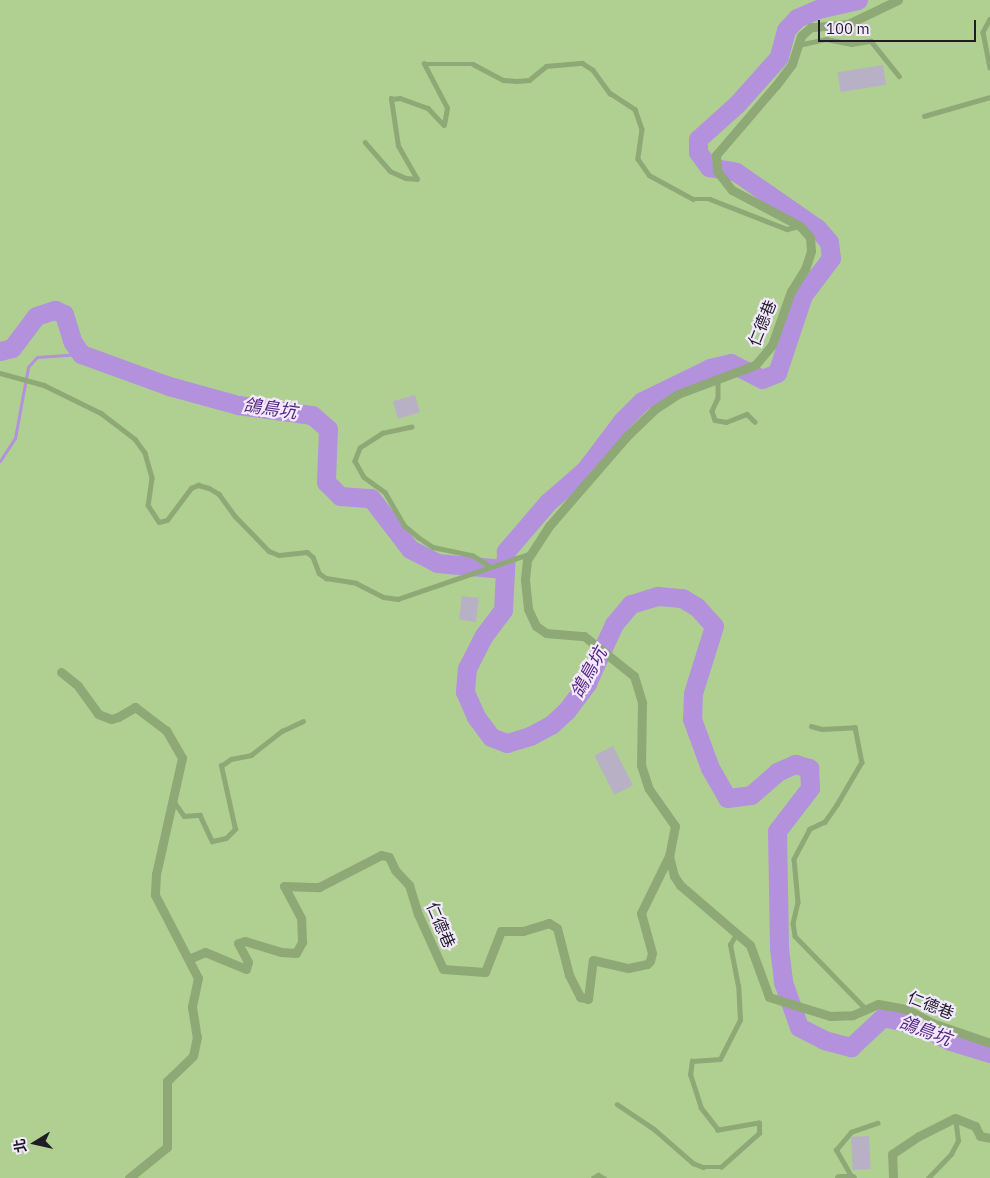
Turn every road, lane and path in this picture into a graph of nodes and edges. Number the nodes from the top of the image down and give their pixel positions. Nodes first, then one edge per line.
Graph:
1 (898, 0) edge
2 (990, 19) edge
3 (798, 45) junction
4 (990, 67) edge
5 (899, 76) dead end
6 (990, 97) edge
7 (924, 116) dead end
8 (364, 142) dead end
9 (800, 226) junction
10 (0, 373) edge
11 (718, 381) junction
12 (755, 422) dead end
13 (412, 427) dead end
14 (526, 555) junction
15 (491, 567) junction
16 (61, 672) dead end
17 (303, 721) dead end
18 (811, 726) dead end
19 (172, 799) junction
20 (669, 856) junction
21 (737, 933) junction
22 (191, 958) junction
23 (866, 1009) junction
24 (990, 1043) edge
25 (617, 1104) dead end
26 (955, 1118) junction
27 (877, 1123) dead end
28 (990, 1138) edge
29 (851, 1177) edge
30 (129, 1178) edge
31 (593, 1178) edge
32 (604, 1178) edge
33 (839, 1178) edge
34 (893, 1178) edge
35 (928, 1178) edge

1 - 3 street
2 - 4 lane
3 - 5 lane
3 - 9 street
6 - 7 lane
8 - 9 lane
9 - 11 street, 仁德巷
10 - 15 lane
11 - 12 lane
11 - 14 street, 仁德巷
13 - 15 lane
14 - 15 lane
14 - 20 street, 仁德巷
16 - 19 street
17 - 19 lane
18 - 23 lane
19 - 22 street
20 - 21 street
20 - 22 street, 仁德巷
21 - 23 street, 仁德巷
21 - 25 lane
22 - 30 street
23 - 24 street, 仁德巷
26 - 28 street
26 - 34 street
26 - 35 lane
27 - 29 lane
29 - 33 street
31 - 32 lane

